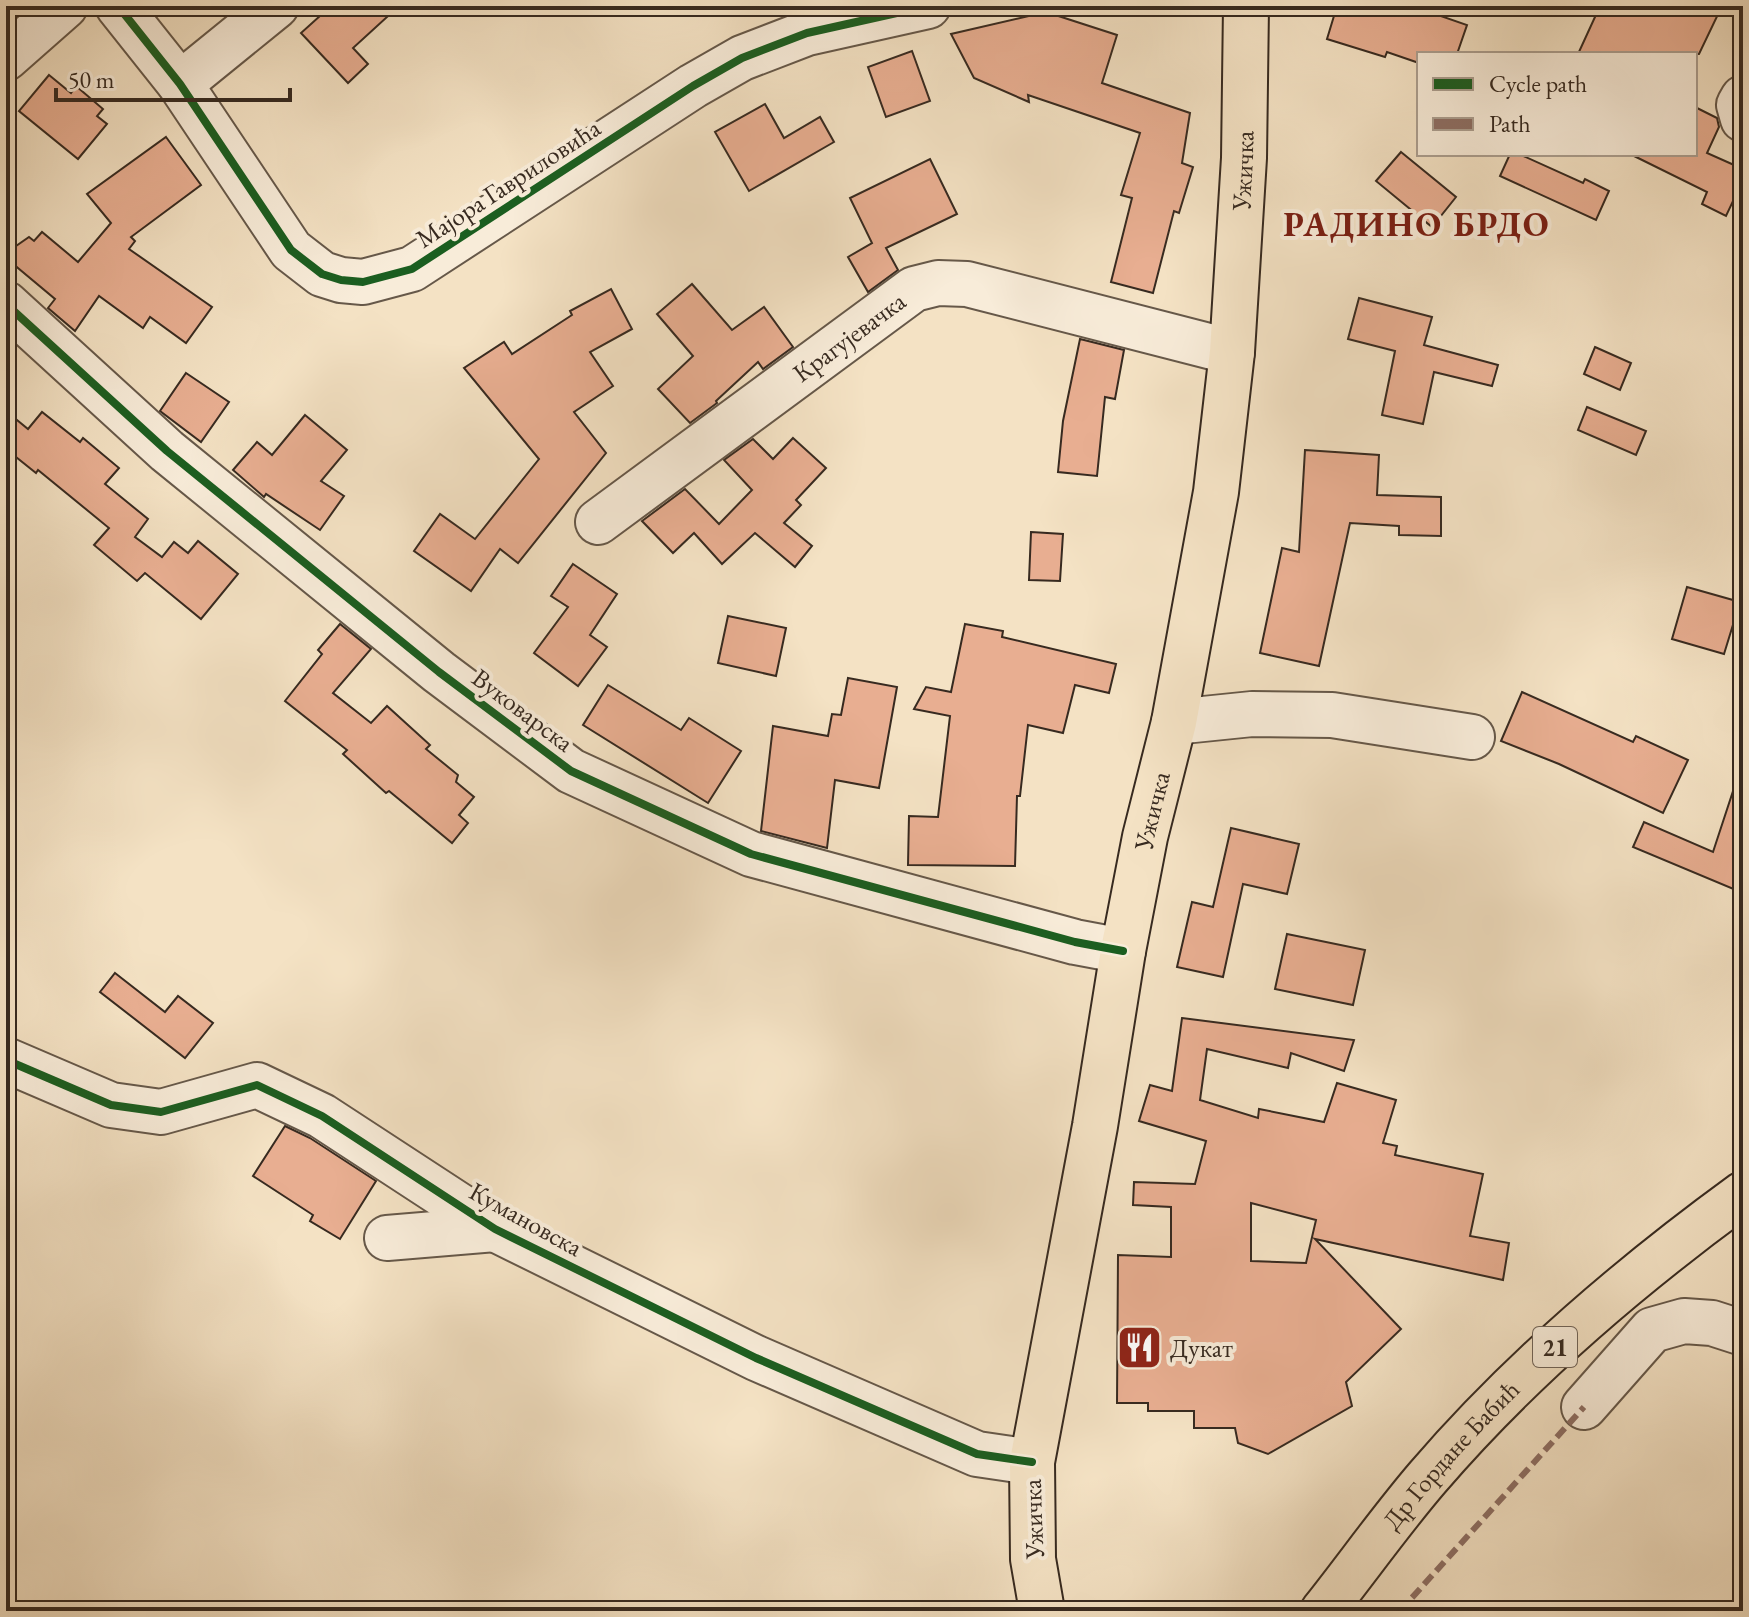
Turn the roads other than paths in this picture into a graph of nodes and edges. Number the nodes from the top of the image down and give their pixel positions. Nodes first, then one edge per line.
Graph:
1 (65, 6) edge
2 (118, 6) edge
3 (276, 6) edge
4 (928, 6) edge
5 (1246, 6) edge
6 (6, 58) edge
7 (180, 84) junction
8 (1743, 98) edge
9 (1743, 119) edge
10 (6, 304) edge
11 (1232, 352) junction
12 (598, 522) dead end
13 (1174, 722) junction
14 (1472, 737) dead end
15 (1123, 951) junction
16 (6, 1060) edge
17 (1743, 1194) edge
18 (495, 1229) junction
19 (387, 1238) dead end
20 (1743, 1333) edge
21 (1584, 1407) dead end
22 (1032, 1462) junction
23 (1042, 1611) edge
24 (1323, 1611) edge

1 - 6 street
2 - 7 street, Мајора Гавриловића
3 - 7 street
4 - 7 street, Мајора Гавриловића
5 - 11 main road, Ужичка
8 - 9 street
10 - 15 street, Вуковарска
11 - 12 street, Крагујевачка
11 - 13 main road, Ужичка
13 - 14 street
13 - 15 main road, Ужичка
15 - 22 main road, Ужичка
16 - 18 street, Кумановска
17 - 24 main road, Др Гордане Бабић / 21
18 - 19 street
18 - 22 street, Кумановска
20 - 21 street
22 - 23 main road, Ужичка

